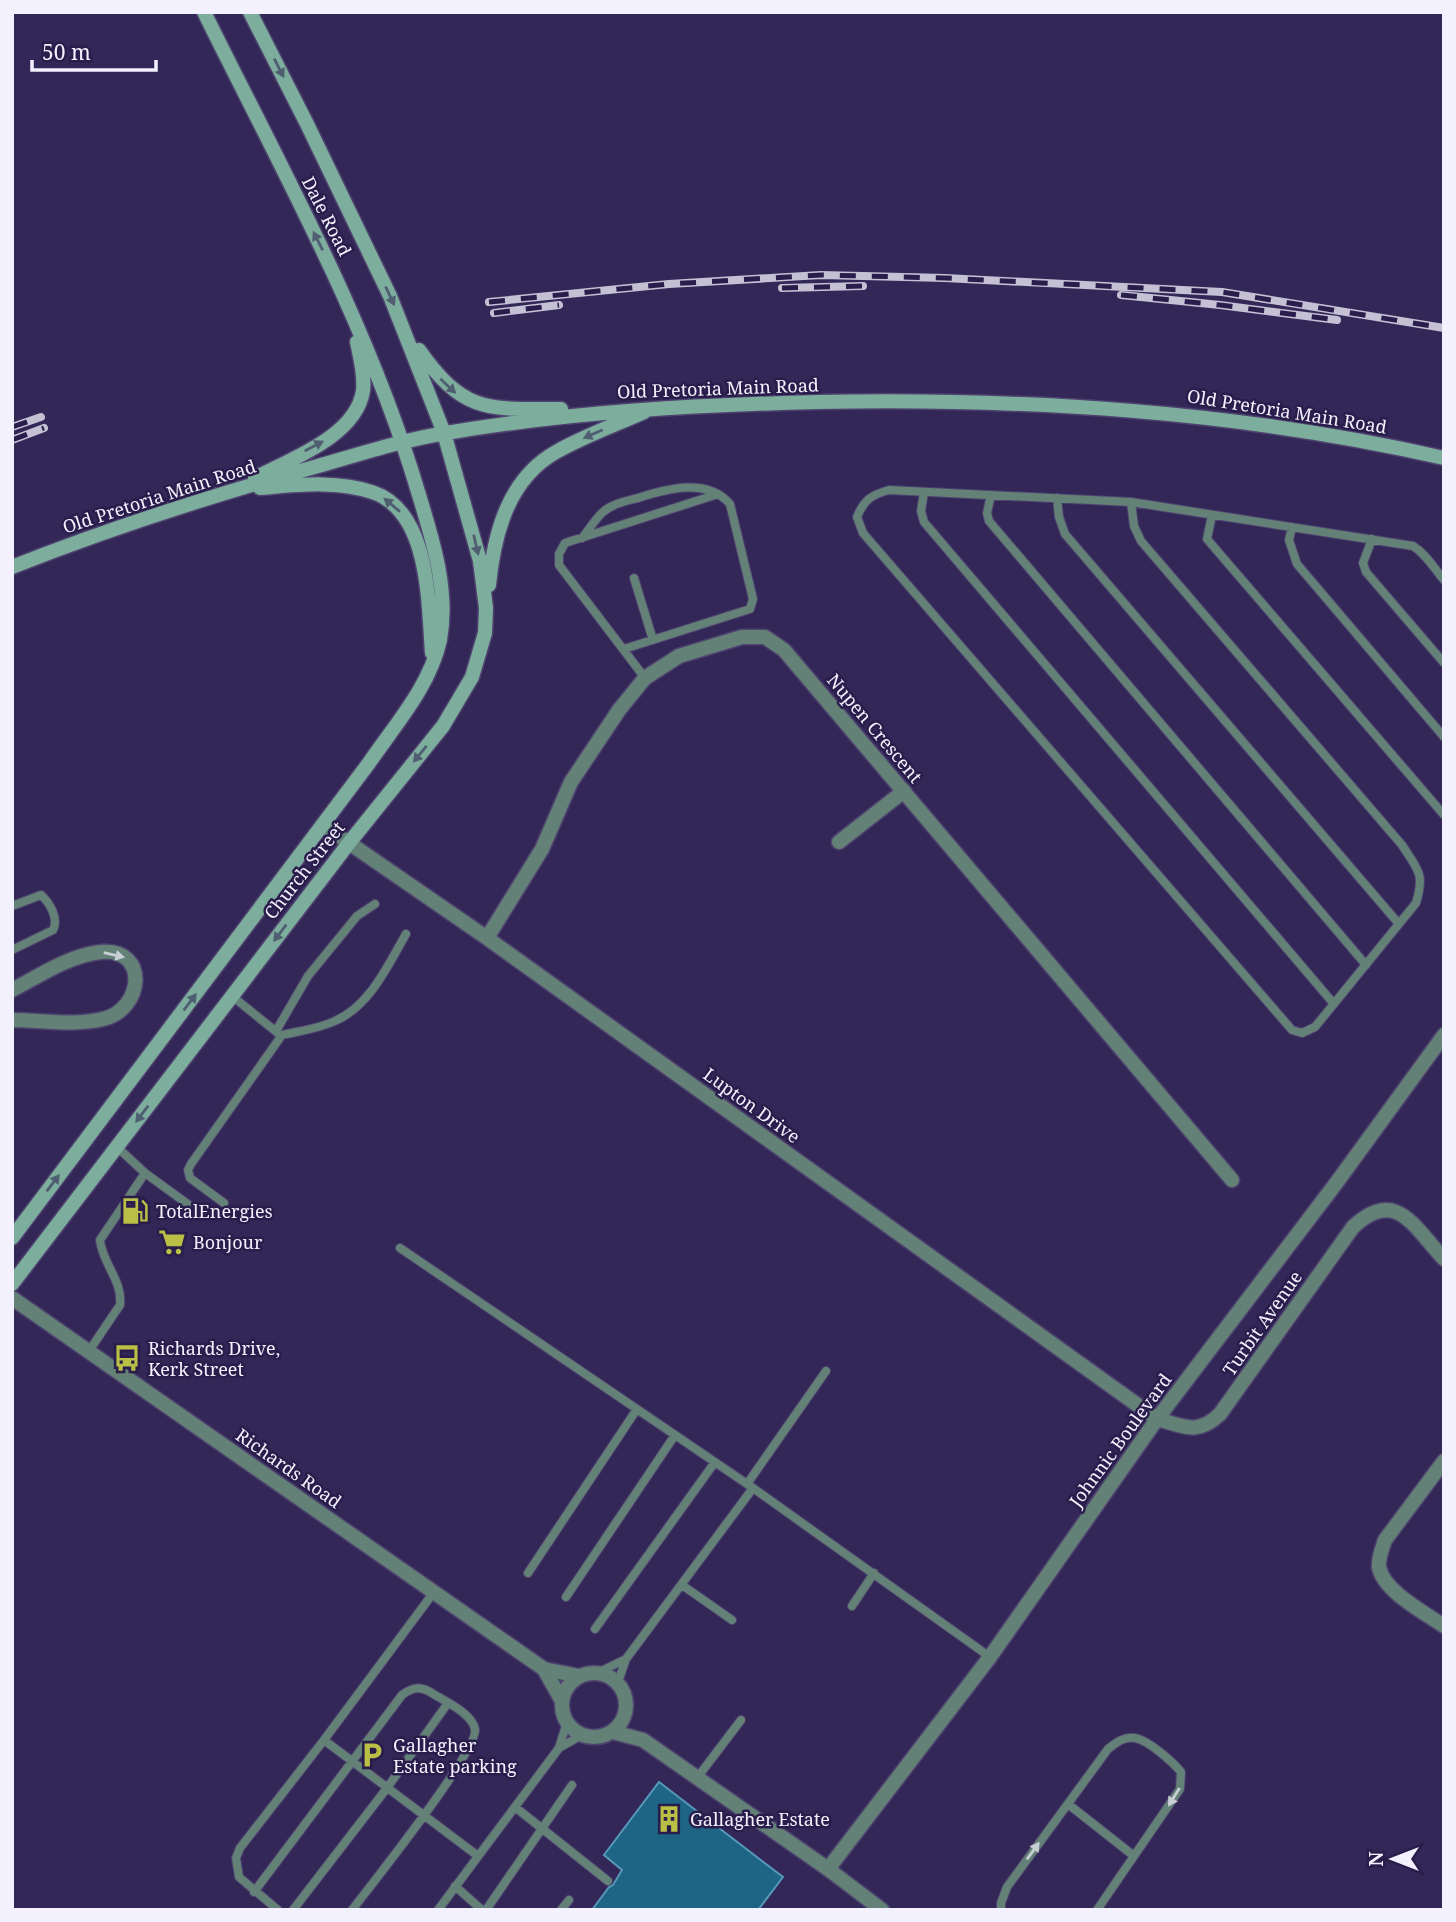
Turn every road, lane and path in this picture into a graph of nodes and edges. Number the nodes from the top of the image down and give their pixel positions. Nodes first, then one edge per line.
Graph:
1 (204, 12) edge
2 (250, 12) edge
3 (338, 281) junction
4 (406, 332) junction
5 (655, 408) junction
6 (639, 409) junction
7 (444, 433) junction
8 (404, 442) junction
9 (1444, 458) edge
10 (230, 490) junction
11 (924, 492) junction
12 (718, 494) junction
13 (991, 495) junction
14 (1057, 498) junction
15 (1131, 502) junction
16 (1212, 515) junction
17 (1292, 527) junction
18 (582, 538) junction
19 (1372, 539) junction
20 (12, 567) edge
21 (634, 578) dead end
22 (1444, 580) edge
23 (486, 608) junction
24 (653, 640) junction
25 (624, 649) junction
26 (433, 661) junction
27 (1444, 663) edge
28 (645, 678) junction
29 (1444, 737) edge
30 (904, 792) junction
31 (1444, 816) edge
32 (323, 825) junction
33 (349, 842) junction
34 (839, 842) dead end
35 (375, 904) dead end
36 (12, 906) edge
37 (1399, 924) junction
38 (406, 934) dead end
39 (487, 938) junction
40 (12, 950) edge
41 (1366, 965) junction
42 (12, 990) edge
43 (232, 996) junction
44 (1334, 1004) junction
45 (12, 1020) edge
46 (279, 1033) junction
47 (1444, 1035) edge
48 (117, 1147) junction
49 (145, 1173) junction
50 (1232, 1180) dead end
51 (224, 1203) dead end
52 (189, 1205) dead end
53 (12, 1238) edge
54 (400, 1248) dead end
55 (1444, 1259) edge
56 (12, 1284) edge
57 (12, 1298) edge
58 (89, 1351) junction
59 (826, 1371) dead end
60 (637, 1409) junction
61 (1157, 1419) junction
62 (675, 1435) junction
63 (1444, 1461) edge
64 (715, 1462) junction
65 (750, 1486) junction
66 (528, 1573) dead end
67 (874, 1573) junction
68 (682, 1584) junction
69 (434, 1592) junction
70 (566, 1597) dead end
71 (852, 1606) dead end
72 (732, 1620) dead end
73 (1444, 1626) edge
74 (595, 1629) dead end
75 (990, 1657) junction
76 (626, 1659) junction
77 (544, 1669) junction
78 (599, 1672) junction
79 (579, 1676) junction
80 (618, 1682) junction
81 (562, 1701) junction
82 (448, 1703) junction
83 (626, 1714) junction
84 (741, 1720) dead end
85 (567, 1722) junction
86 (613, 1731) junction
87 (582, 1735) junction
88 (324, 1740) junction
89 (643, 1740) junction
90 (559, 1748) junction
91 (352, 1762) junction
92 (697, 1778) junction
93 (572, 1785) dead end
94 (387, 1788) junction
95 (1068, 1804) junction
96 (515, 1807) junction
97 (424, 1814) junction
98 (542, 1827) junction
99 (478, 1856) junction
100 (1134, 1856) junction
101 (828, 1869) junction
102 (608, 1881) dead end
103 (455, 1886) junction
104 (254, 1892) junction
105 (569, 1900) dead end
106 (278, 1910) edge
107 (293, 1910) edge
108 (352, 1910) edge
109 (438, 1910) edge
110 (484, 1910) edge
111 (561, 1910) edge
112 (882, 1910) edge
113 (1001, 1910) edge
114 (1097, 1910) edge

3 -> 1 main road, Dale Road
2 -> 4 main road, Dale Road
3 - 8 main road, Dale Road
10 -> 3 main road
4 -> 6 main road
4 - 7 main road, Dale Road
5 - 6 main road, Old Pretoria Main Road
5 - 9 main road, Old Pretoria Main Road
5 -> 23 main road
6 - 7 main road, Old Pretoria Main Road
7 - 8 main road, Old Pretoria Main Road
7 -> 23 main road, Church Street
8 - 10 main road, Old Pretoria Main Road
8 - 26 main road, Church Street
10 - 20 main road, Old Pretoria Main Road
26 -> 10 main road
11 - 13 lane
11 - 44 lane
11 - 44 lane
12 - 18 lane
12 - 18 lane
12 - 24 lane
13 - 14 lane
13 - 41 lane
14 - 15 lane
14 - 37 lane
15 - 16 lane
15 - 37 lane
16 - 17 lane
16 - 31 lane
17 - 19 lane
17 - 29 lane
18 - 25 lane
19 - 22 lane
19 - 27 lane
21 - 24 lane
23 -> 33 main road, Church Street
24 - 25 lane
25 - 28 lane
26 - 32 main road, Church Street
28 - 30 street, Nupen Crescent
28 - 39 street, Nupen Crescent
30 - 34 street
30 - 50 street, Nupen Crescent
32 - 33 street, Lupton Drive
53 -> 32 main road, Church Street
33 - 39 street, Lupton Drive
33 -> 43 main road, Church Street
35 - 46 lane
36 - 40 lane
37 - 41 lane
38 - 46 lane
39 - 61 street, Lupton Drive
41 - 44 lane
42 -> 45 street
43 - 46 lane
43 -> 48 main road, Church Street
46 - 51 lane
47 - 61 street, Johnnic Boulevard
48 - 49 lane
48 - 56 main road, Church Street
49 - 52 lane
49 - 58 lane
54 - 60 lane
55 - 61 street, Turbit Avenue
57 - 58 street, Richards Road
58 - 69 street, Richards Road
59 - 65 lane
60 - 62 lane
60 - 66 lane
61 - 75 street, Johnnic Boulevard
62 - 64 lane
62 - 70 lane
63 - 73 street
64 - 65 lane
64 - 74 lane
65 - 67 lane
65 - 68 lane
67 - 71 lane
67 - 75 lane
68 - 72 lane
68 - 76 lane
69 - 77 street, Richards Road
69 - 88 lane
75 - 101 street, Johnnic Boulevard
76 - 78 lane
76 - 80 lane
77 - 79 street, Richards Road
77 - 81 street, Richards Road
78 - 79 street
78 - 80 street
79 - 81 street
80 - 83 street
81 - 85 street
82 - 91 lane
82 - 94 lane
82 - 97 lane
83 - 86 street
83 - 89 street
84 - 92 lane
85 - 87 street
85 - 90 lane
86 - 87 street
86 - 89 street
87 - 90 lane
88 - 91 lane
88 - 104 lane
89 - 92 street
90 - 96 lane
91 - 94 lane
91 - 104 lane
92 - 101 street
93 - 98 lane
94 - 97 lane
94 - 107 lane
95 - 100 lane
95 -> 100 lane
113 -> 95 lane
96 - 98 lane
96 - 99 lane
97 - 99 lane
97 - 108 lane
98 - 102 lane
98 - 110 lane
99 - 103 lane
100 - 114 lane
101 - 112 street
103 - 109 lane
103 - 110 lane
104 - 106 lane
105 - 111 lane

